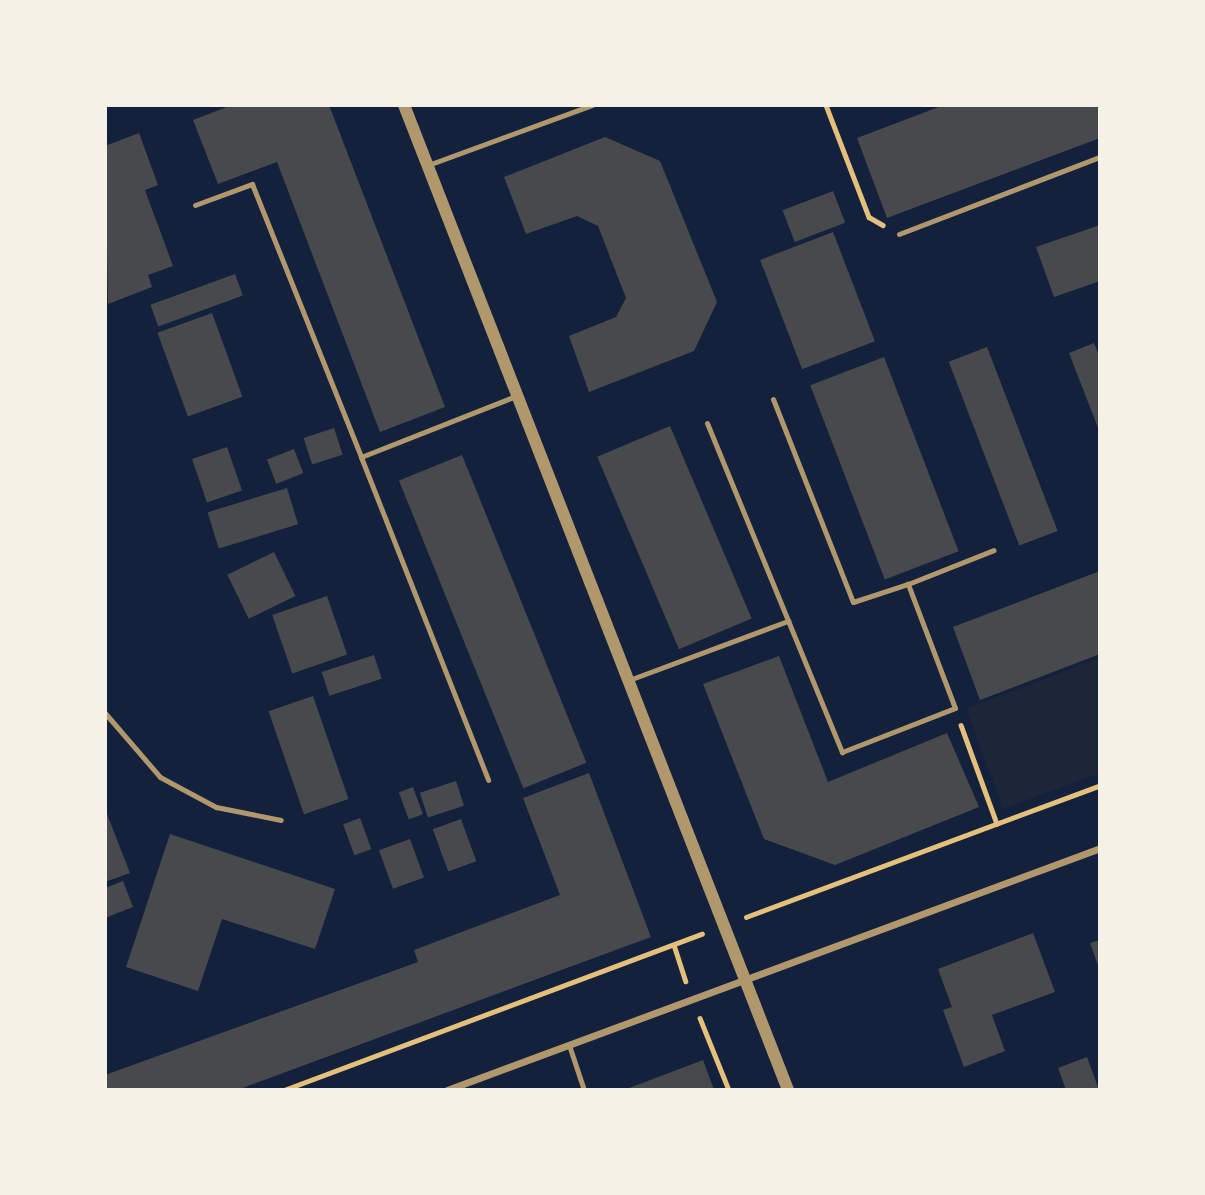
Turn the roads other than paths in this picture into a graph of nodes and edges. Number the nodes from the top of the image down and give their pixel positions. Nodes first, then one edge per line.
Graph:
1 (404, 105) edge
2 (592, 105) edge
3 (1100, 157) edge
4 (428, 165) junction
5 (195, 205) dead end
6 (899, 234) road end
7 (518, 395) junction
8 (773, 399) dead end
9 (707, 423) dead end
10 (360, 457) junction
11 (994, 550) dead end
12 (908, 584) junction
13 (788, 621) junction
14 (629, 680) junction
15 (105, 713) edge
16 (488, 780) dead end
17 (281, 820) dead end
18 (1100, 848) edge
19 (746, 979) junction
20 (569, 1045) junction
21 (447, 1090) edge
22 (584, 1090) edge
23 (788, 1090) edge

1 - 4 street
2 - 4 lane
3 - 6 lane
4 - 7 street
5 - 10 lane
7 - 10 lane
7 - 14 street
8 - 12 lane
9 - 13 lane
10 - 16 lane
11 - 12 lane
12 - 13 lane
13 - 14 lane
14 - 19 street
15 - 17 lane
18 - 19 street
19 - 20 street
19 - 23 street
20 - 21 street
20 - 22 lane

